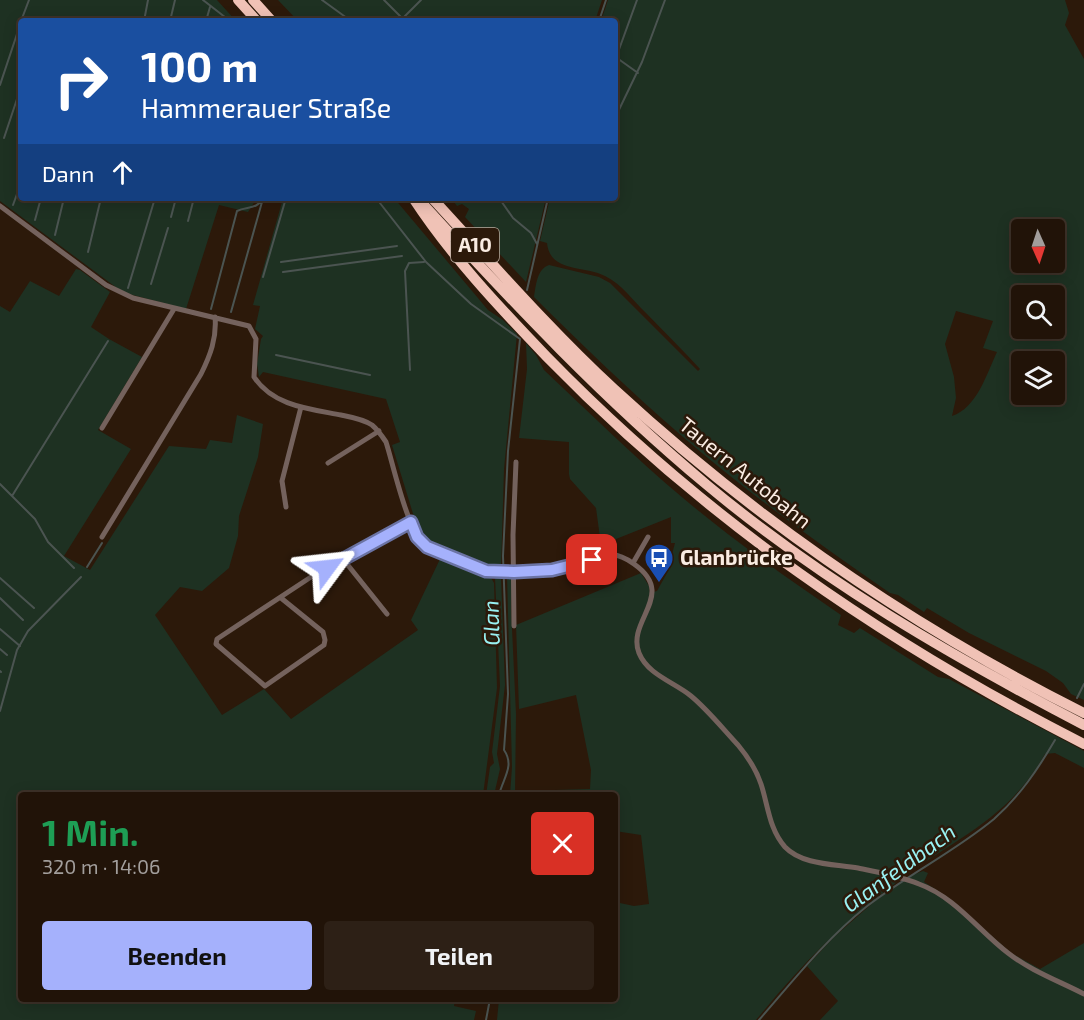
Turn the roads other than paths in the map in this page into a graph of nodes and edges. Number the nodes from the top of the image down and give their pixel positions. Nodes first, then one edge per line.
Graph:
1 (238, 0) edge
2 (253, 0) edge
3 (254, 18) edge
4 (269, 18) edge
5 (415, 201) edge
6 (421, 201) edge
7 (435, 201) edge
8 (0, 206) edge
9 (174, 309) junction
10 (215, 317) junction
11 (301, 407) junction
12 (102, 428) dead end
13 (379, 431) junction
14 (516, 462) dead end
15 (328, 463) dead end
16 (286, 507) dead end
17 (411, 522) junction
18 (102, 537) dead end
19 (648, 537) dead end
20 (343, 559) junction
21 (633, 563) junction
22 (512, 572) junction
23 (281, 598) junction
24 (387, 614) dead end
25 (514, 626) dead end
26 (1084, 713) edge
27 (1084, 725) edge
28 (1084, 744) edge
29 (1084, 994) edge

1 - 3 highway
2 - 4 highway
5 - 28 highway
6 - 27 highway, A10
7 - 26 highway, Tauern Autobahn / A10
8 - 9 street
9 - 10 street
9 - 12 street
10 - 11 street
10 - 18 street
11 - 13 street
11 - 16 street
13 - 15 street
13 - 17 street
14 - 22 street
17 - 20 street
17 - 22 street
19 - 21 street
20 - 23 street
20 - 24 street
21 - 22 street
21 - 29 street
22 - 25 street
23 - 23 street

